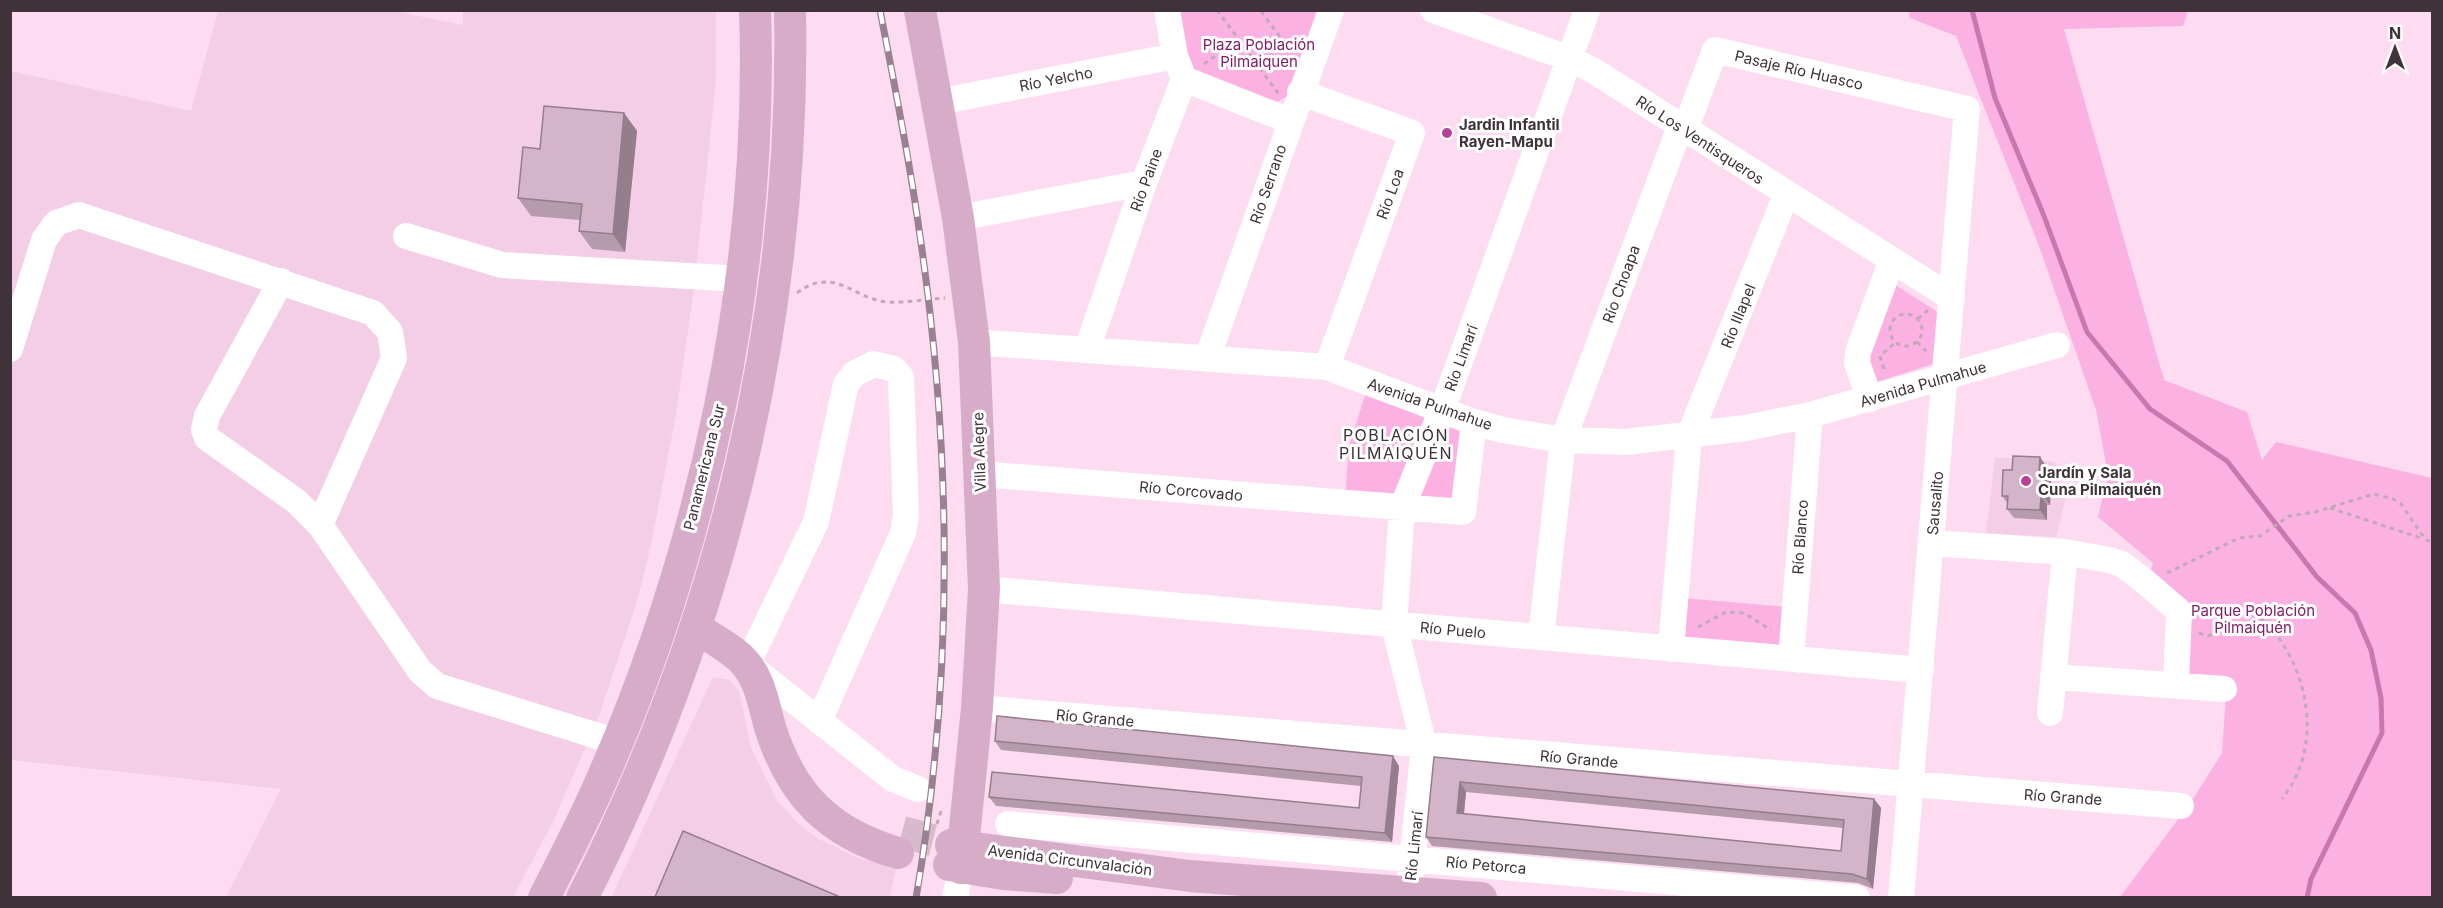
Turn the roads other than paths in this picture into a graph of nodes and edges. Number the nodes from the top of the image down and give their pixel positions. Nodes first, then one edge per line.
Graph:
1 (754, 10) edge
2 (790, 10) edge
3 (920, 10) edge
4 (1167, 10) edge
5 (1331, 10) edge
6 (1433, 10) edge
7 (1587, 10) edge
8 (1571, 59) junction
9 (1185, 68) junction
10 (938, 102) junction
11 (1291, 105) junction
12 (1967, 109) joint
13 (1682, 129) junction
14 (1144, 183) junction
15 (1786, 195) junction
16 (958, 218) junction
17 (406, 236) dead end
18 (1892, 260) junction
19 (740, 279) junction
20 (281, 281) junction
21 (1941, 303) junction
22 (974, 342) junction
23 (2058, 345) dead end
24 (10, 349) edge
25 (1087, 350) junction
26 (1207, 359) junction
27 (1327, 367) junction
28 (1947, 377) junction
29 (1874, 386) junction
30 (1442, 410) junction
31 (1810, 415) junction
32 (1474, 422) junction
33 (1689, 436) junction
34 (1563, 440) junction
35 (980, 474) junction
36 (1402, 508) junction
37 (320, 525) junction
38 (1932, 543) junction
39 (2065, 552) junction
40 (984, 589) junction
41 (1394, 625) junction
42 (696, 628) junction
43 (1541, 637) junction
44 (1671, 649) junction
45 (1791, 659) junction
46 (745, 662) junction
47 (1921, 670) junction
48 (2054, 677) junction
49 (2176, 685) junction
50 (2224, 689) dead end
51 (977, 708) junction
52 (2050, 713) dead end
53 (819, 721) junction
54 (617, 742) junction
55 (1425, 746) junction
56 (1912, 786) junction
57 (918, 789) dead end
58 (2181, 806) dead end
59 (1008, 824) dead end
60 (900, 843) tunnel mouth
61 (1412, 859) junction
62 (955, 864) edge
63 (1409, 891) junction
64 (544, 897) edge
65 (582, 897) edge
66 (1481, 897) edge
67 (1857, 897) edge
68 (1901, 897) edge

1 - 19 main road, Panamericana Sur
2 - 42 main road
3 - 10 main road, Villa Alegre
4 - 9 street
5 - 11 street, Río Serrano
6 - 8 street, Río Los Ventisqueros
7 - 8 street, Río Limarí
8 - 13 street, Río Los Ventisqueros
8 - 30 street, Río Limarí
9 - 10 street, Río Yelcho
9 - 11 street
9 - 14 street, Río Paine
10 - 16 main road, Villa Alegre
11 - 26 street, Río Serrano
11 - 27 street, Río Loa
12 - 13 street, Pasaje Río Huasco
12 - 21 street, Sausalito
13 - 15 street, Río Los Ventisqueros
13 - 34 street, Río Choapa
14 - 16 street
14 - 25 street, Río Paine
15 - 18 street, Río Los Ventisqueros
15 - 33 street, Río Illapel
16 - 22 main road, Villa Alegre
17 - 19 street
18 - 21 street, Río Los Ventisqueros
18 - 29 street
19 - 54 main road, Panamericana Sur
20 - 24 street
20 - 37 street
20 - 37 street
21 - 28 street, Sausalito
22 - 25 street, Avenida Pulmahue
22 - 35 main road, Villa Alegre
23 - 28 street, Avenida Pulmahue
25 - 26 street, Avenida Pulmahue
26 - 27 street, Avenida Pulmahue
27 - 30 street, Avenida Pulmahue
28 - 29 street, Avenida Pulmahue
28 - 38 street, Sausalito
29 - 31 street, Avenida Pulmahue
30 - 32 street, Avenida Pulmahue
30 - 36 street, Río Limarí
31 - 33 street, Avenida Pulmahue
31 - 45 street, Río Blanco
32 - 34 street, Avenida Pulmahue
32 - 36 street, Río Corcovado
33 - 34 street, Avenida Pulmahue
33 - 44 street, Río Illapel
34 - 43 street, Río Choapa
35 - 36 street, Río Corcovado
35 - 40 main road, Villa Alegre
36 - 41 street, Río Limarí
37 - 54 street
38 - 39 street
38 - 47 street, Sausalito
39 - 48 street
39 - 49 street
40 - 41 street, Río Puelo
40 - 51 main road, Villa Alegre
41 - 43 street, Río Puelo
41 - 55 street, Río Limarí
42 - 46 main road
42 - 65 main road
43 - 44 street, Río Puelo
44 - 45 street, Río Puelo
45 - 47 street, Río Puelo
46 - 53 street
46 - 53 street
46 - 60 main road
47 - 56 street, Sausalito
48 - 49 street
48 - 52 street
49 - 50 street
51 - 55 street, Río Grande
51 - 62 main road, Villa Alegre
53 - 57 street
54 - 64 main road, Panamericana Sur
55 - 56 street, Río Grande
55 - 61 street, Río Limarí
56 - 58 street, Río Grande
56 - 68 street, Sausalito
59 - 61 street, Río Petorca
61 - 63 street, Río Limarí
61 - 67 street, Río Petorca
62 - 63 main road, Avenida Circunvalación
63 - 66 main road, Avenida Circunvalación

